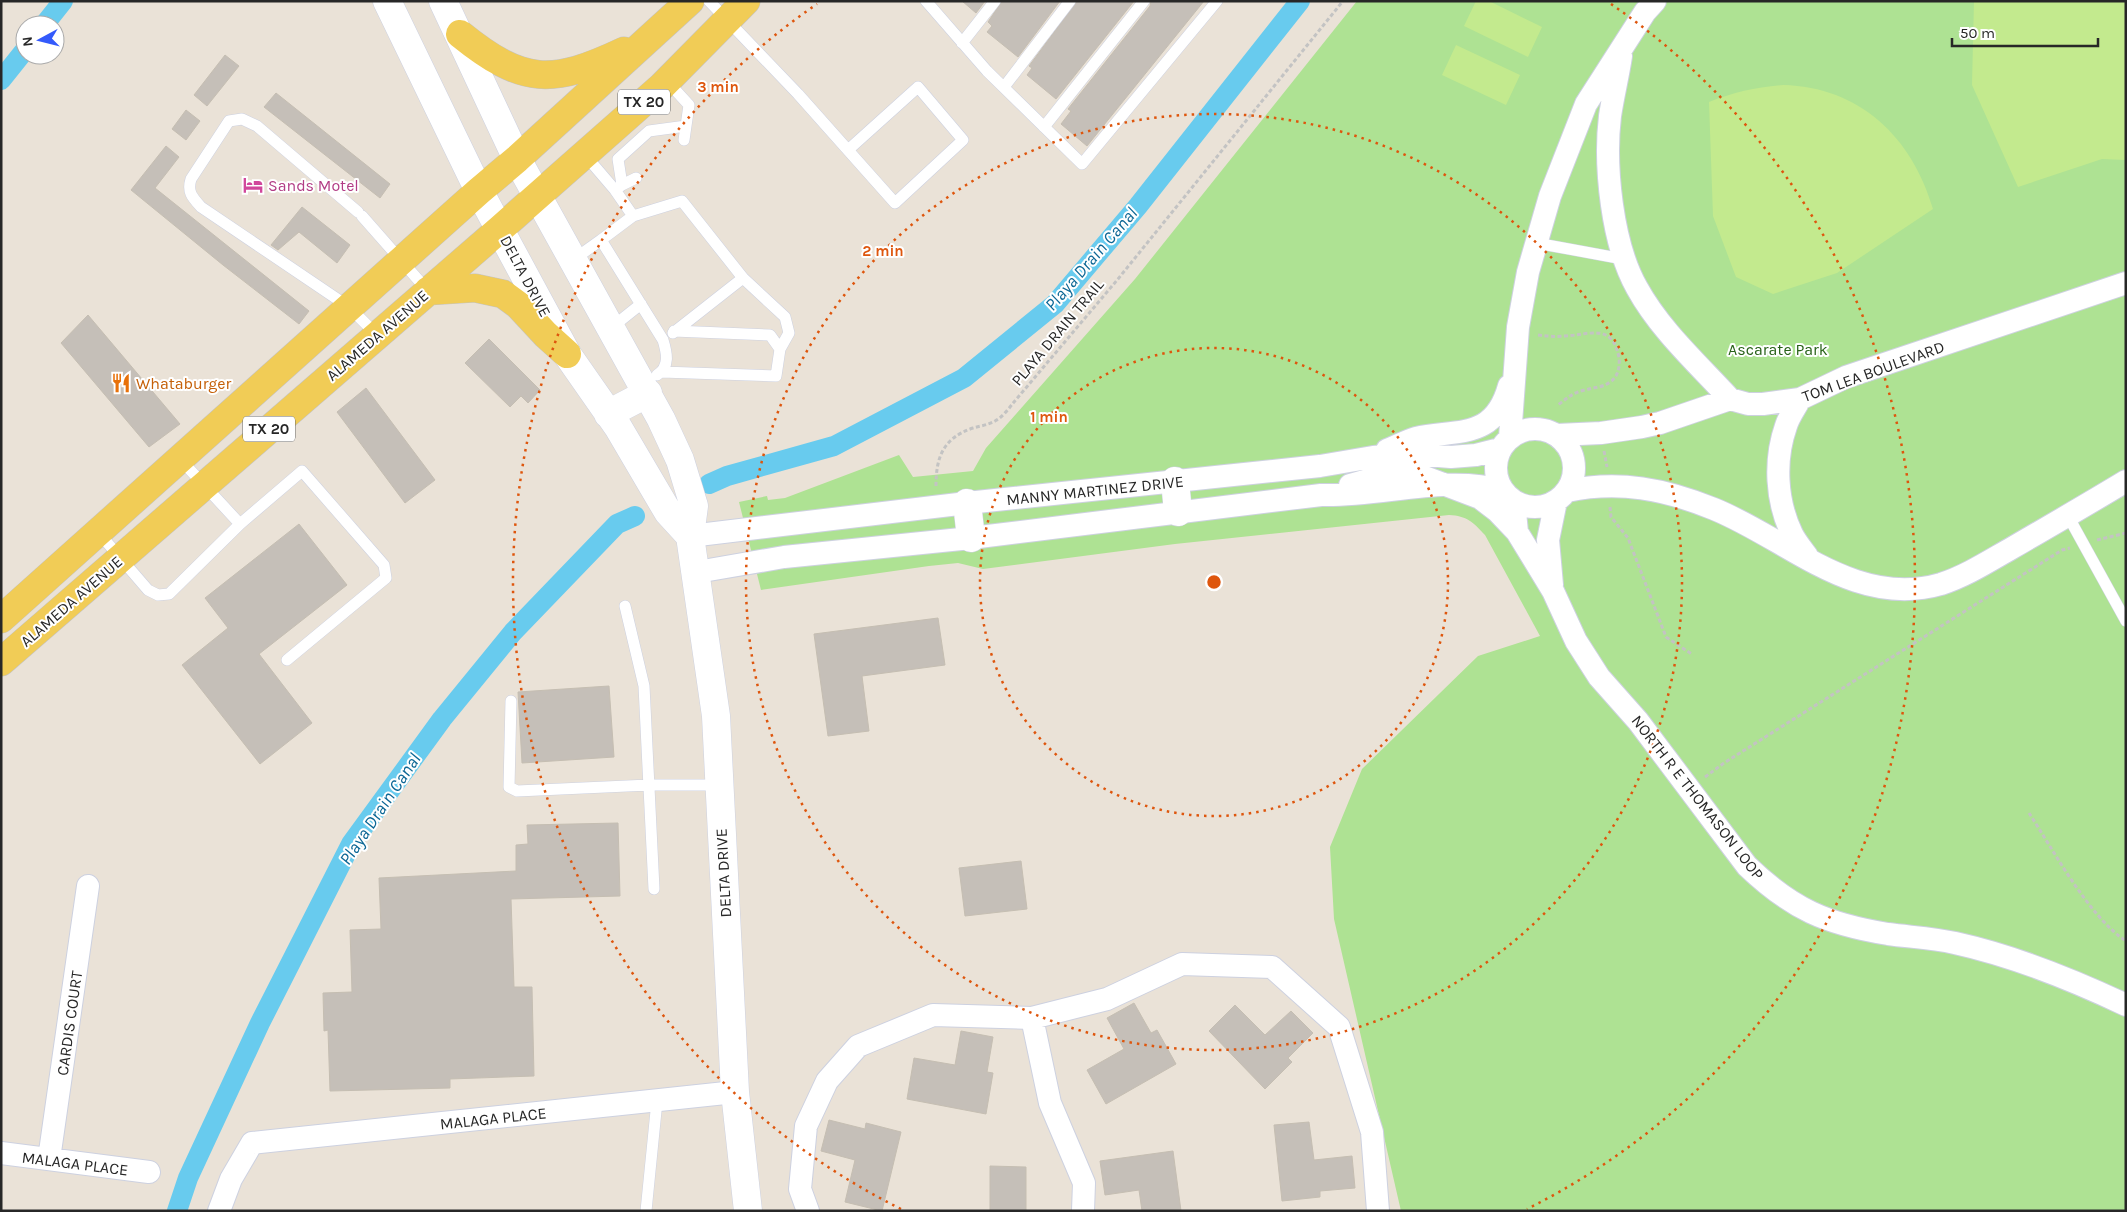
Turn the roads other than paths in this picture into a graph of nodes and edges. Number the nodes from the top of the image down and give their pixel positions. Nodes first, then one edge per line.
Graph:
1 (387, 1) edge
2 (443, 1) edge
3 (690, 1) edge
4 (926, 1) edge
5 (995, 1) edge
6 (1070, 1) edge
7 (1144, 1) edge
8 (1217, 1) edge
9 (1655, 1) edge
10 (727, 7) edge
11 (460, 34) junction
12 (646, 41) junction
13 (962, 43) junction
14 (1624, 45) junction
15 (667, 81) junction
16 (1004, 87) junction
17 (686, 126) junction
18 (1044, 127) junction
19 (684, 140) dead end
20 (848, 150) junction
21 (584, 155) junction
22 (516, 159) junction
23 (636, 178) dead end
24 (619, 188) junction
25 (479, 191) junction
26 (537, 197) junction
27 (633, 216) junction
28 (500, 229) junction
29 (602, 240) junction
30 (1536, 243) junction
31 (1623, 259) junction
32 (402, 260) junction
33 (573, 260) junction
34 (743, 278) junction
35 (2126, 283) edge
36 (428, 291) junction
37 (641, 304) junction
38 (349, 307) junction
39 (611, 328) junction
40 (674, 331) junction
41 (377, 336) junction
42 (663, 340) junction
43 (780, 349) junction
44 (568, 354) junction
45 (1515, 363) junction
46 (651, 383) junction
47 (1730, 399) junction
48 (1800, 399) junction
49 (608, 414) junction
50 (1557, 435) junction
51 (1505, 443) junction
52 (1373, 457) junction
53 (180, 459) junction
54 (2126, 481) edge
55 (1175, 482) junction
56 (204, 486) junction
57 (1448, 486) junction
58 (1508, 496) junction
59 (1561, 496) junction
60 (967, 503) junction
61 (1178, 512) junction
62 (2068, 516) junction
63 (240, 524) junction
64 (98, 532) junction
65 (1518, 532) junction
66 (690, 536) junction
67 (971, 538) junction
68 (120, 559) junction
69 (1808, 559) junction
70 (697, 572) junction
71 (1553, 591) junction
72 (625, 606) dead end
73 (1, 619) edge
74 (2126, 621) edge
75 (286, 660) dead end
76 (1, 662) edge
77 (511, 701) dead end
78 (649, 785) junction
79 (719, 785) junction
80 (88, 886) dead end
81 (654, 889) dead end
82 (2126, 1005) edge
83 (1032, 1018) junction
84 (734, 1092) junction
85 (657, 1102) junction
86 (1, 1153) edge
87 (50, 1159) junction
88 (149, 1172) dead end
89 (219, 1211) edge
90 (646, 1211) edge
91 (748, 1211) edge
92 (808, 1211) edge
93 (1083, 1211) edge
94 (1378, 1211) edge

1 - 25 main road, DELTA DRIVE
2 - 11 main road, DELTA DRIVE
3 - 12 main road, ALAMEDA AVENUE / TX 20
4 - 13 lane
5 - 13 lane
6 - 16 lane
7 - 18 lane
8 - 18 lane
9 - 14 street
10 - 15 main road, ALAMEDA AVENUE / TX 20
10 - 20 lane
11 - 12 main road
11 - 22 main road, DELTA DRIVE
12 - 22 main road, ALAMEDA AVENUE / TX 20
13 - 16 lane
14 - 30 street
14 - 31 street
15 - 17 lane
15 - 21 main road, ALAMEDA AVENUE / TX 20
16 - 18 lane
17 - 19 lane
17 - 24 lane
20 - 20 lane
21 - 24 lane
21 - 26 main road, ALAMEDA AVENUE / TX 20
22 - 25 main road, ALAMEDA AVENUE / TX 20
22 - 26 main road, DELTA DRIVE
23 - 24 lane
24 - 27 lane
25 - 28 main road, DELTA DRIVE
25 - 32 main road, ALAMEDA AVENUE / TX 20
26 - 28 main road, ALAMEDA AVENUE / TX 20
26 - 33 main road, DELTA DRIVE
27 - 29 lane
27 - 34 lane
28 - 36 main road, ALAMEDA AVENUE / TX 20
28 - 44 main road, DELTA DRIVE
29 - 33 lane
29 - 37 lane
30 - 31 lane
30 - 45 street
31 - 47 street
32 - 36 lane
32 - 38 main road, ALAMEDA AVENUE / TX 20
32 - 38 lane
33 - 39 main road, DELTA DRIVE
34 - 40 lane
34 - 43 lane
35 - 48 street, TOM LEA BOULEVARD
36 - 41 main road, ALAMEDA AVENUE / TX 20
36 - 44 main road
37 - 39 lane
37 - 42 lane
38 - 41 lane
38 - 53 main road, ALAMEDA AVENUE / TX 20
39 - 46 main road, DELTA DRIVE
40 - 42 lane
40 - 43 lane
41 - 56 main road, ALAMEDA AVENUE / TX 20
42 - 46 lane
43 - 46 lane
44 - 49 main road, DELTA DRIVE
45 - 51 street
45 - 52 street
46 - 49 main road
46 - 66 main road, DELTA DRIVE
47 - 48 street, TOM LEA BOULEVARD
47 - 50 street
48 - 69 street
49 - 66 main road, DELTA DRIVE
50 - 51 street
50 - 59 street
51 - 52 street, MANNY MARTINEZ DRIVE
51 - 58 street
52 - 55 street, MANNY MARTINEZ DRIVE
53 - 56 lane
53 - 64 main road, ALAMEDA AVENUE / TX 20
54 - 62 street
55 - 60 street, MANNY MARTINEZ DRIVE
55 - 61 main road
56 - 63 lane
56 - 68 main road, ALAMEDA AVENUE / TX 20
57 - 58 street, MANNY MARTINEZ DRIVE
57 - 61 street, MANNY MARTINEZ DRIVE
57 - 65 street
58 - 59 street
58 - 65 street, NORTH R E THOMASON LOOP
59 - 69 street
59 - 71 street, NORTH R E THOMASON LOOP
60 - 66 street, MANNY MARTINEZ DRIVE
60 - 67 main road
61 - 67 street, MANNY MARTINEZ DRIVE
62 - 69 street
62 - 74 lane
63 - 68 lane
63 - 75 lane
64 - 68 lane
64 - 73 main road, ALAMEDA AVENUE / TX 20
65 - 71 street, NORTH R E THOMASON LOOP
66 - 70 main road, DELTA DRIVE
67 - 70 street, MANNY MARTINEZ DRIVE
68 - 76 main road, ALAMEDA AVENUE / TX 20
70 - 79 main road, DELTA DRIVE
71 - 82 street, NORTH R E THOMASON LOOP
72 - 78 lane
77 - 78 lane
78 - 79 lane
78 - 81 lane
79 - 84 main road, DELTA DRIVE
80 - 87 street, CARDIS COURT
83 - 92 street
83 - 93 street
83 - 94 street
84 - 85 street, MALAGA PLACE
84 - 91 main road, DELTA DRIVE
85 - 89 street, MALAGA PLACE
85 - 90 lane
86 - 87 street, MALAGA PLACE
87 - 88 street, MALAGA PLACE

